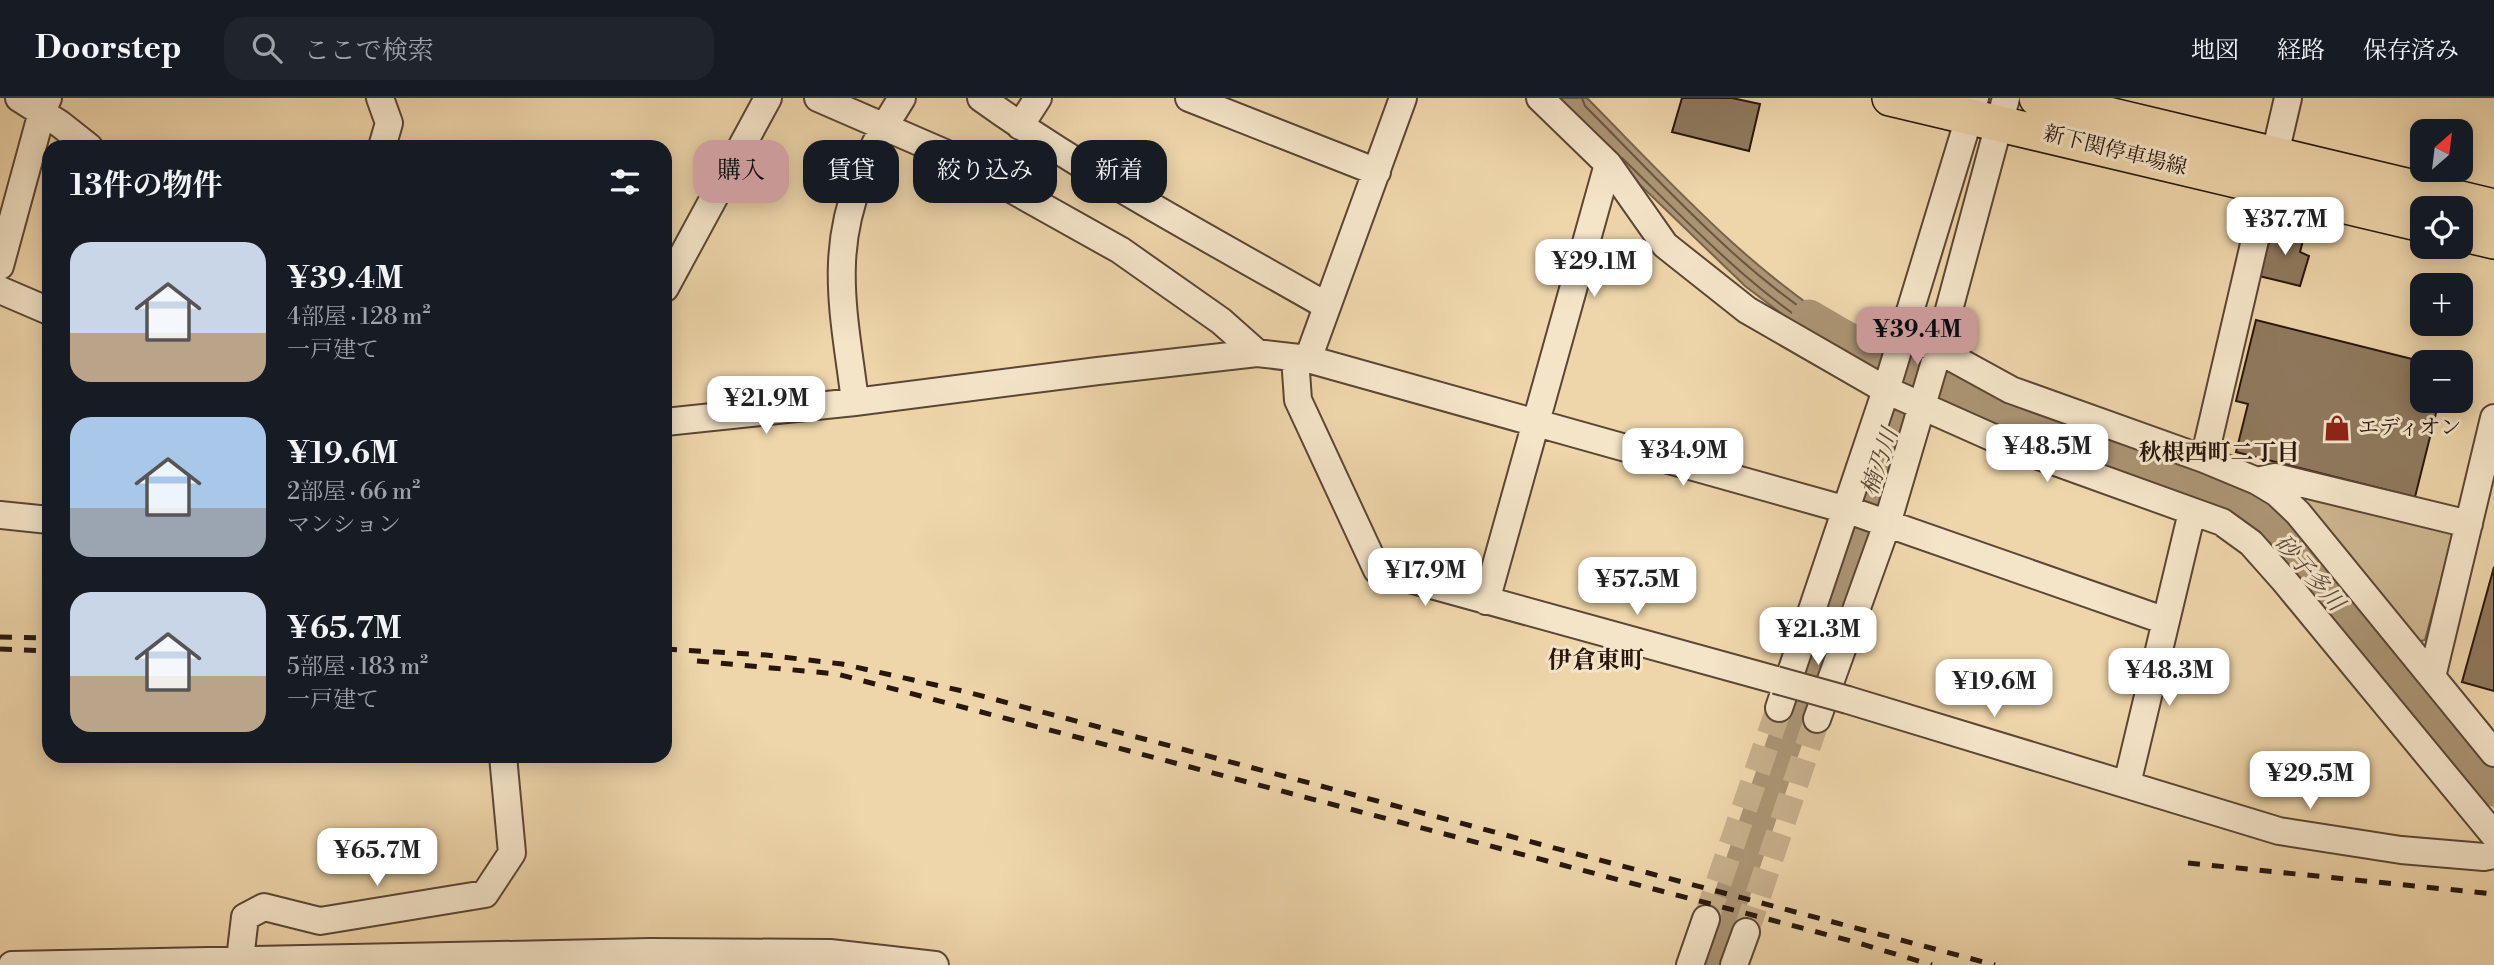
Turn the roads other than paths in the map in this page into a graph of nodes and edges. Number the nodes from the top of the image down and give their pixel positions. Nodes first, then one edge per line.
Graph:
1 (19, 98) edge
2 (768, 98) edge
3 (818, 98) edge
4 (902, 98) edge
5 (981, 98) edge
6 (1038, 98) edge
7 (1189, 98) edge
8 (1403, 98) edge
9 (1540, 98) edge
10 (1890, 98) edge
11 (2037, 98) edge
12 (2288, 98) edge
13 (381, 99) edge
14 (45, 105) edge
15 (1988, 109) edge
16 (884, 125) junction
17 (1020, 126) junction
18 (82, 140) edge
19 (385, 140) edge
20 (1608, 164) junction
21 (1377, 172) junction
22 (2271, 172) junction
23 (2494, 207) edge
24 (2410, 220) edge
25 (2473, 236) edge
26 (2494, 241) edge
27 (0, 266) edge
28 (672, 275) edge
29 (0, 290) edge
30 (1326, 306) junction
31 (42, 308) edge
32 (1902, 336) junction
33 (1257, 353) junction
34 (1937, 354) junction
35 (1301, 358) junction
36 (1904, 395) junction
37 (855, 402) junction
38 (672, 417) edge
39 (2494, 418) edge
40 (1534, 421) junction
41 (2204, 459) junction
42 (2489, 461) edge
43 (2257, 481) junction
44 (2192, 512) junction
45 (0, 515) edge
46 (1866, 516) junction
47 (42, 519) edge
48 (2469, 524) junction
49 (1486, 601) junction
50 (2166, 621) junction
51 (2432, 677) junction
52 (1779, 708) tunnel mouth
53 (1817, 719) tunnel mouth
54 (2494, 753) edge
55 (504, 763) edge
56 (2127, 784) junction
57 (2494, 835) edge
58 (2494, 855) edge
59 (1706, 919) tunnel mouth
60 (1746, 932) tunnel mouth
61 (240, 959) junction
62 (12, 965) edge
63 (935, 965) edge
64 (1689, 965) edge
65 (1734, 965) edge

1 - 14 street
2 - 28 street
3 - 16 street
4 - 16 street
5 - 17 street
6 - 17 street
7 - 21 street
8 - 21 street
9 - 20 street
10 - 15 main road, 新下関停車場線
11 - 22 main road, 新下関停車場線
12 - 22 street
13 - 19 street
14 - 18 street
14 - 27 street
15 - 22 main road, 新下関停車場線
15 - 32 street
15 - 34 street
16 - 33 street
16 - 37 street
17 - 30 street
20 - 36 street
20 - 40 street
21 - 30 street
22 - 23 main road, 新下関停車場線
22 - 24 main road, 新下関停車場線
22 - 41 street
25 - 26 main road
29 - 31 street
30 - 35 street
32 - 34 street
32 - 36 street
33 - 35 street
33 - 37 street
34 - 36 street
34 - 41 street
35 - 40 street
35 - 49 street
36 - 44 street
36 - 46 street
36 - 46 street
37 - 38 street
39 - 42 street
40 - 46 street
40 - 49 street
41 - 43 street
42 - 48 street
43 - 48 street
43 - 51 street
44 - 50 street
44 - 57 street
45 - 47 street
46 - 50 street
46 - 52 street
46 - 53 street
48 - 51 street
49 - 56 street, bridge
50 - 56 street
51 - 54 street
55 - 61 street
56 - 58 street
59 - 64 street
60 - 65 street
61 - 62 street
61 - 63 street

